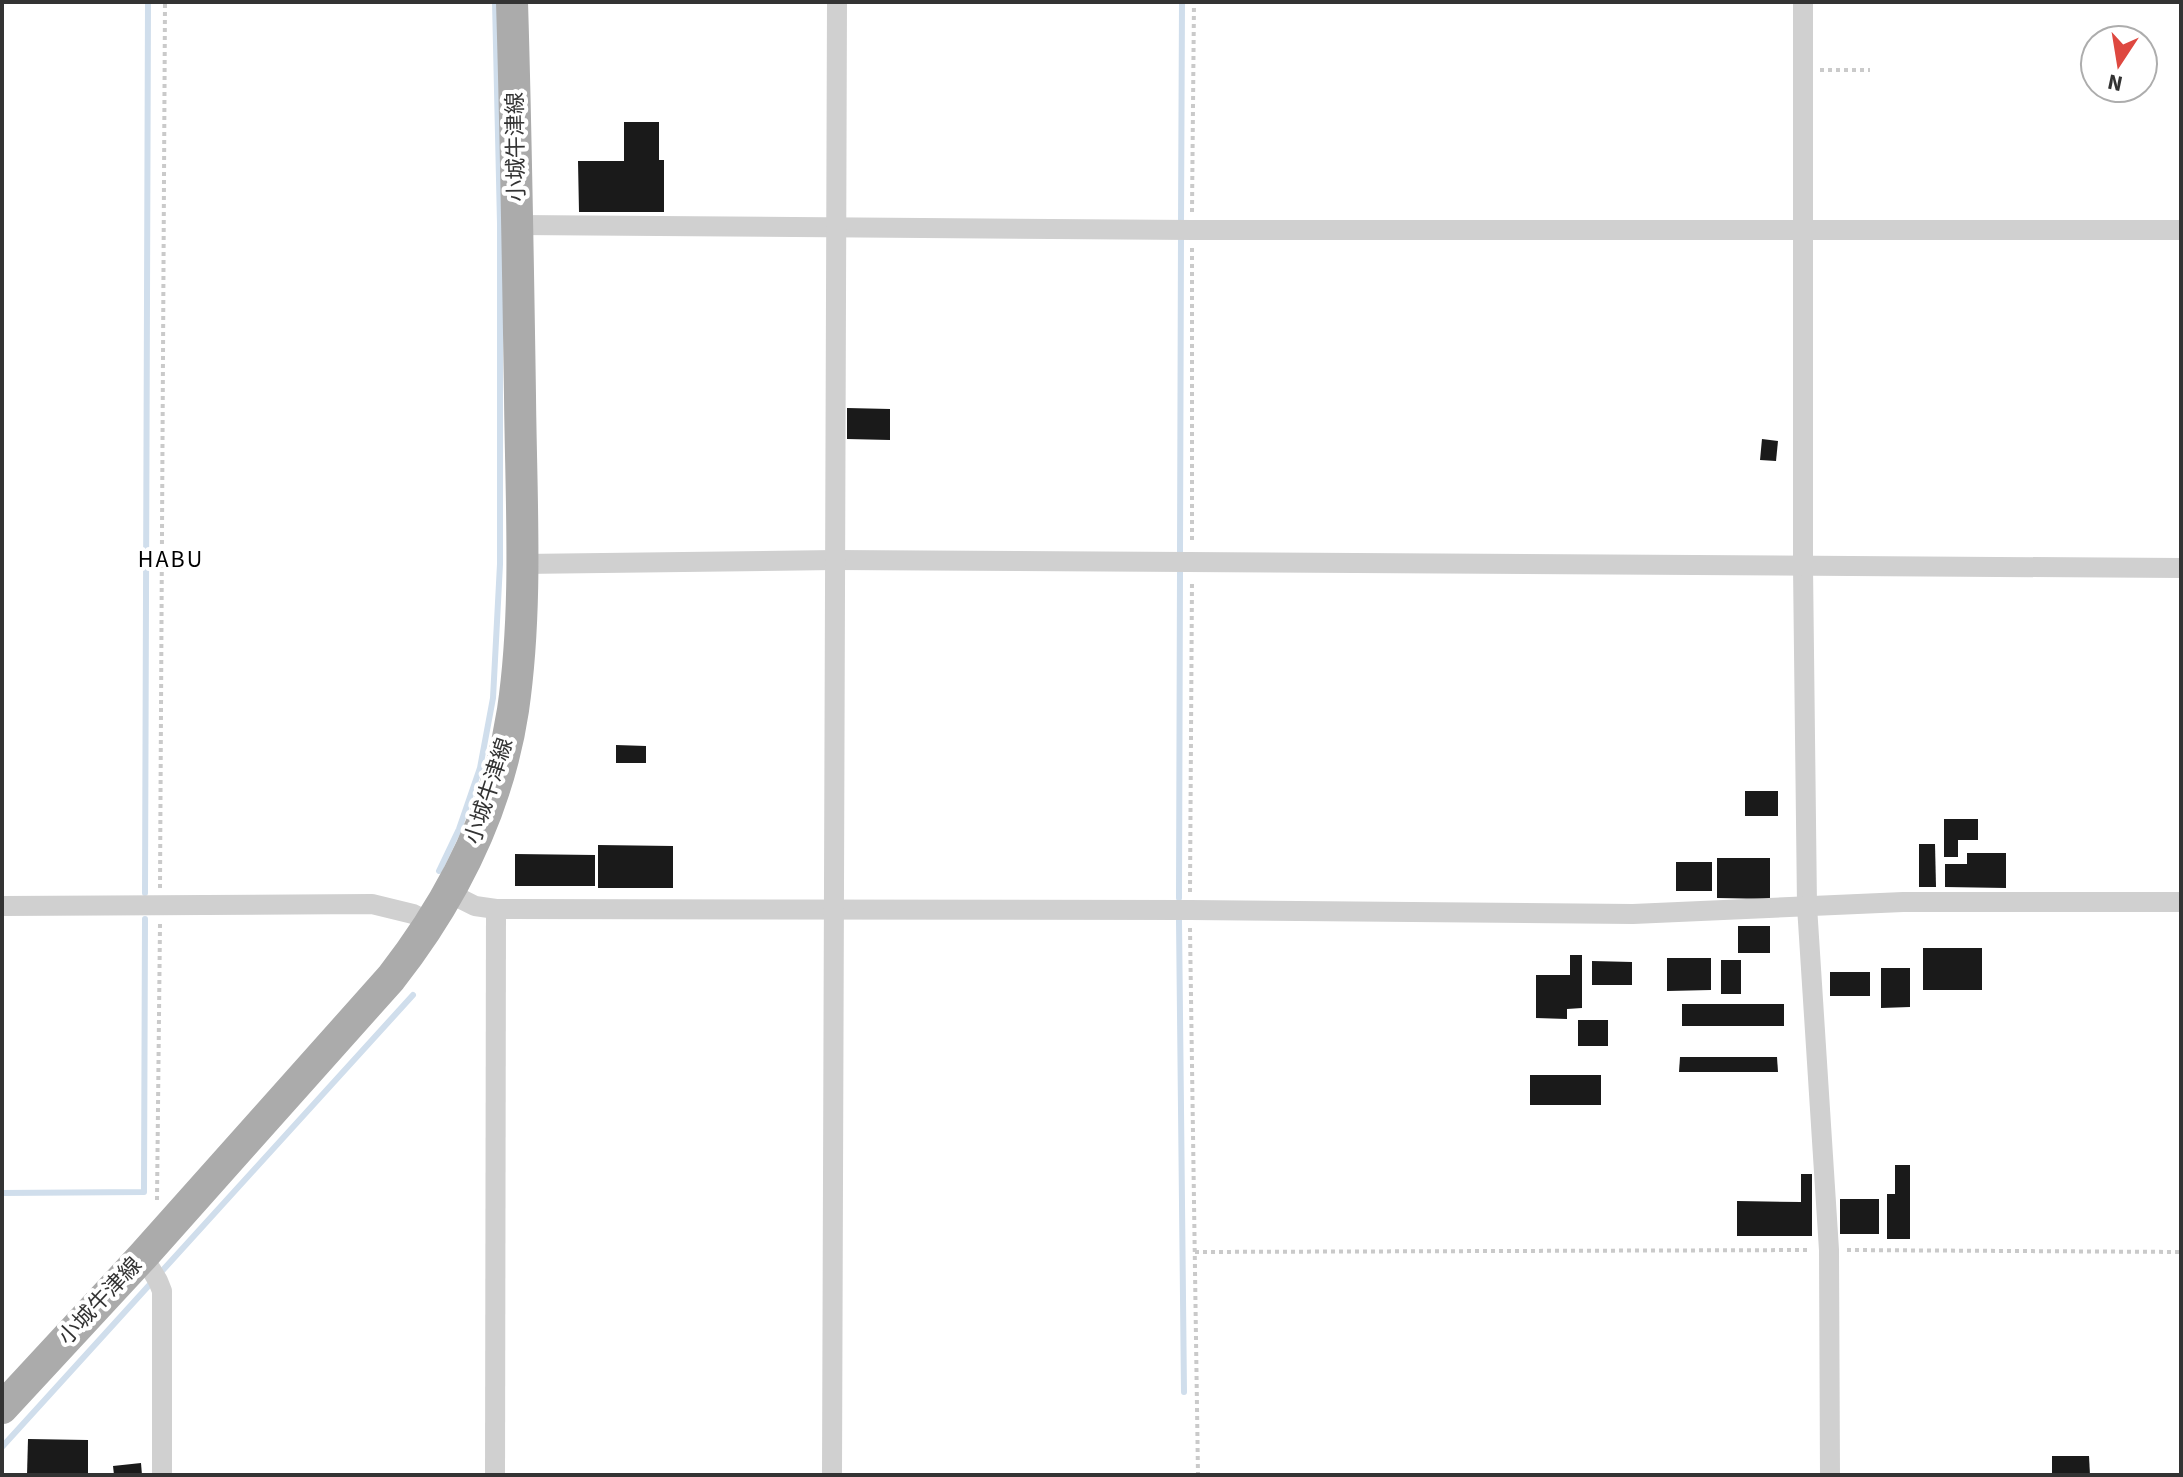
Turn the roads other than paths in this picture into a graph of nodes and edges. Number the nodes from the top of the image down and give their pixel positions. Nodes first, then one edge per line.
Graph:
1 (512, 2) edge
2 (837, 2) edge
3 (1803, 2) edge
4 (518, 225) junction
5 (836, 226) junction
6 (2181, 230) edge
7 (1804, 231) junction
8 (835, 560) junction
9 (522, 564) junction
10 (1803, 567) junction
11 (2181, 568) edge
12 (449, 893) junction
13 (2181, 902) edge
14 (2, 906) edge
15 (1807, 906) junction
16 (496, 909) junction
17 (833, 909) junction
18 (431, 923) junction
19 (151, 1269) junction
20 (2, 1408) edge
21 (162, 1475) edge
22 (495, 1475) edge
23 (832, 1475) edge
24 (1830, 1475) edge

1 - 4 main road, 小城牛津線
2 - 5 street
3 - 7 street
4 - 5 street
4 - 9 main road, 小城牛津線
5 - 7 street
5 - 8 street
6 - 7 street
7 - 10 street
8 - 9 street
8 - 10 street
8 - 17 street
9 - 12 main road, 小城牛津線
10 - 11 street
10 - 15 street
12 - 16 street
12 - 18 main road, 小城牛津線
13 - 15 street
14 - 18 street
15 - 17 street
15 - 24 street
16 - 17 street
16 - 22 street
17 - 23 street
18 - 19 main road, 小城牛津線
19 - 20 main road, 小城牛津線
19 - 21 street

